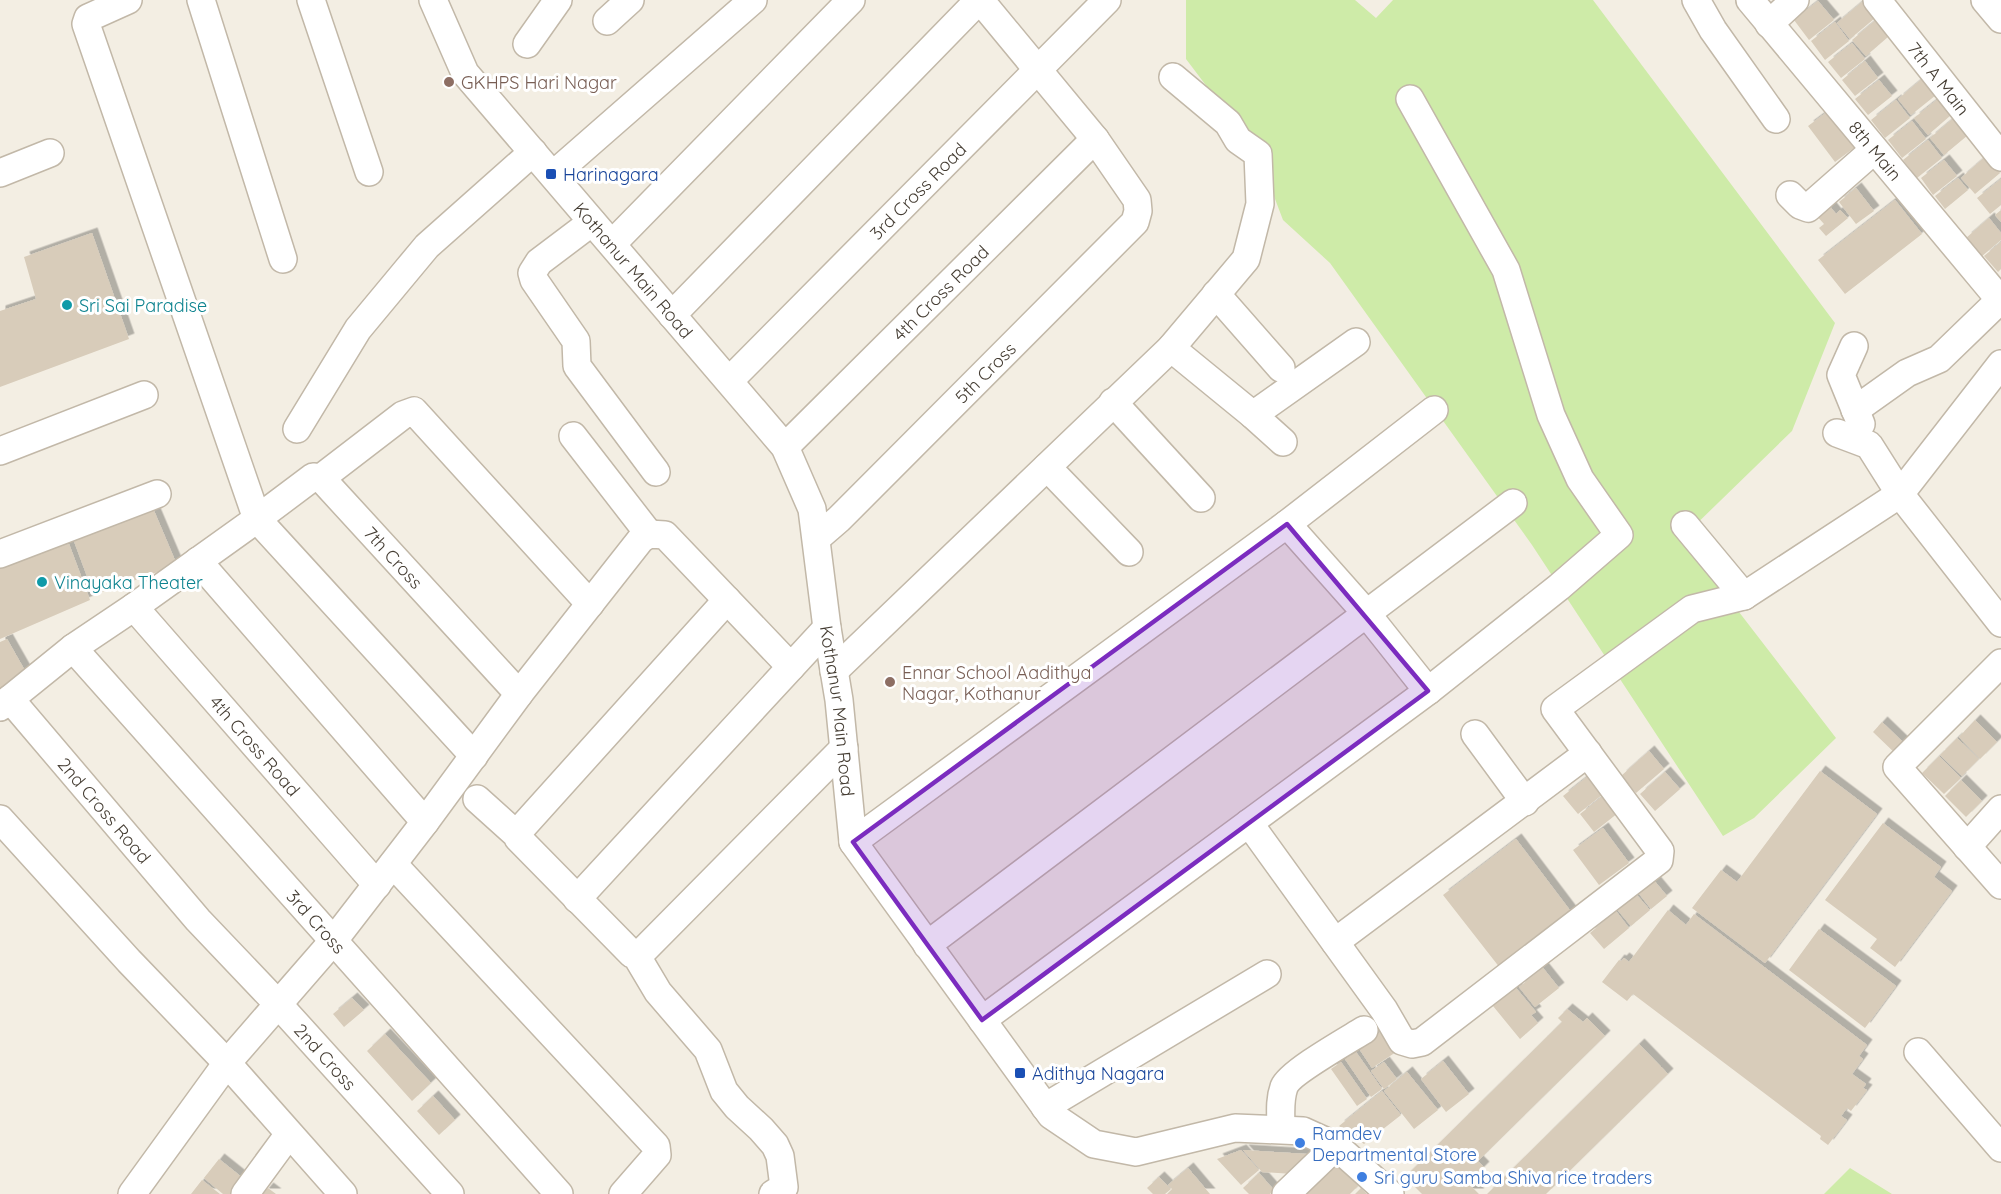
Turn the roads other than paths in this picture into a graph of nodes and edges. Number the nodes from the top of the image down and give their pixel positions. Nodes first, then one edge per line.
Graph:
1 (128, 0) edge
2 (201, 0) edge
3 (311, 0) edge
4 (433, 0) edge
5 (558, 0) edge
6 (630, 0) edge
7 (753, 0) edge
8 (851, 0) edge
9 (979, 0) edge
10 (1107, 0) edge
11 (1696, 0) edge
12 (1750, 0) edge
13 (1795, 0) edge
14 (1877, 0) edge
15 (1985, 0) edge
16 (2001, 19) edge
17 (607, 21) dead end
18 (1769, 24) junction
19 (527, 44) dead end
20 (1037, 71) junction
21 (1173, 78) dead end
22 (1410, 99) dead end
23 (1776, 118) dead end
24 (1095, 140) junction
25 (1875, 150) junction
26 (533, 152) junction
27 (50, 153) dead end
28 (2001, 157) edge
29 (369, 172) dead end
30 (0, 173) edge
31 (553, 176) junction
32 (1790, 195) dead end
33 (592, 222) junction
34 (612, 244) junction
35 (283, 259) dead end
36 (1216, 294) junction
37 (2000, 301) edge
38 (672, 315) junction
39 (1356, 342) dead end
40 (1854, 346) dead end
41 (1171, 348) junction
42 (2001, 364) edge
43 (1281, 368) dead end
44 (729, 381) junction
45 (144, 395) dead end
46 (1113, 402) junction
47 (1434, 410) dead end
48 (1856, 410) junction
49 (1253, 415) junction
50 (297, 429) dead end
51 (1837, 434) dead end
52 (573, 436) dead end
53 (1283, 442) dead end
54 (1869, 445) junction
55 (785, 447) junction
56 (0, 451) edge
57 (1047, 466) junction
58 (656, 472) dead end
59 (321, 478) junction
60 (158, 494) dead end
61 (1900, 494) junction
62 (1202, 498) dead end
63 (1513, 503) dead end
64 (257, 519) junction
65 (1287, 524) junction
66 (1686, 525) dead end
67 (649, 534) junction
68 (817, 538) junction
69 (1129, 552) dead end
70 (0, 554) edge
71 (198, 561) junction
72 (1744, 596) junction
73 (727, 600) junction
74 (590, 604) junction
75 (134, 607) junction
76 (1366, 613) junction
77 (2001, 624) edge
78 (827, 628) junction
79 (73, 648) junction
80 (2001, 663) edge
81 (791, 667) junction
82 (834, 671) junction
83 (1428, 691) junction
84 (519, 694) junction
85 (5, 703) edge
86 (1475, 734) dead end
87 (844, 748) junction
88 (1588, 753) junction
89 (474, 756) junction
90 (477, 799) dead end
91 (1525, 802) junction
92 (2001, 809) edge
93 (0, 819) edge
94 (425, 822) junction
95 (1249, 823) junction
96 (517, 835) junction
97 (853, 842) junction
98 (1967, 847) junction
99 (385, 875) junction
100 (2001, 885) edge
101 (577, 899) junction
102 (198, 921) joint
103 (334, 940) junction
104 (1335, 942) junction
105 (927, 945) junction
106 (636, 955) junction
107 (1267, 974) dead end
108 (278, 1004) junction
109 (982, 1020) junction
110 (1364, 1030) dead end
111 (1918, 1052) dead end
112 (226, 1063) junction
113 (1045, 1107) junction
114 (1281, 1129) junction
115 (289, 1134) junction
116 (1336, 1146) junction
117 (2001, 1148) edge
118 (132, 1194) edge
119 (244, 1194) edge
120 (343, 1194) edge
121 (450, 1194) edge
122 (559, 1194) edge
123 (623, 1194) edge
124 (773, 1194) edge
125 (1286, 1194) edge
126 (1390, 1194) edge

1 - 64 street
2 - 35 street
3 - 29 street
4 - 26 street, Kothanur Main Road
5 - 19 street
6 - 17 street
7 - 31 street
8 - 34 street
9 - 20 street
9 - 38 street
10 - 20 street, 3rd Cross Road
11 - 23 street
12 - 18 street, 8th Main
13 - 18 street
14 - 28 street, 7th A Main
15 - 16 street
18 - 25 street, 8th Main
20 - 24 street
20 - 44 street, 3rd Cross Road
21 - 36 street
22 - 83 street
24 - 55 street, 4th Cross Road
24 - 68 street, 5th Cross
25 - 32 street
25 - 37 street, 8th Main
26 - 31 street, Kothanur Main Road
26 - 50 street
27 - 30 street
31 - 33 street, Kothanur Main Road
33 - 34 street, Kothanur Main Road
33 - 58 street
34 - 38 street, Kothanur Main Road
36 - 41 street
36 - 43 street
37 - 48 street
38 - 44 street, Kothanur Main Road
39 - 49 street
40 - 48 street
41 - 46 street
41 - 49 street
42 - 61 street
44 - 55 street, Kothanur Main Road
45 - 56 street
46 - 57 street
46 - 62 street
47 - 65 street
48 - 54 street
49 - 53 street
51 - 54 street
52 - 67 street
54 - 61 street
55 - 68 street, Kothanur Main Road
57 - 69 street
57 - 82 street
59 - 64 street
59 - 74 street
59 - 84 street, 7th Cross
60 - 70 street
61 - 72 street
61 - 77 street
63 - 76 street
64 - 71 street
64 - 89 street
65 - 76 street
65 - 97 street
66 - 72 street
67 - 73 street
67 - 74 street
68 - 78 street, Kothanur Main Road
71 - 75 street
71 - 94 street
72 - 88 street
73 - 81 street
73 - 96 street
74 - 84 street
75 - 79 street
75 - 99 street, 4th Cross Road
76 - 83 street
76 - 105 street
78 - 81 street
78 - 82 street, Kothanur Main Road
79 - 85 street
79 - 103 street, 3rd Cross
80 - 98 street
81 - 101 street
82 - 87 street, Kothanur Main Road
83 - 95 street
84 - 89 street
85 - 102 street, 2nd Cross Road
86 - 91 street
87 - 97 street, Kothanur Main Road
87 - 106 street
88 - 91 street
88 - 104 street
89 - 94 street
90 - 96 street
91 - 104 street
92 - 98 street
93 - 112 street
94 - 99 street
95 - 104 street
95 - 109 street
96 - 101 street
97 - 105 street
98 - 100 street
99 - 103 street
99 - 123 street, 4th Cross Road
101 - 106 street
102 - 108 street, 2nd Cross
103 - 108 street
103 - 122 street, 3rd Cross
105 - 109 street
106 - 124 street
107 - 113 street
108 - 112 street
108 - 121 street, 2nd Cross
109 - 113 street
110 - 114 street
111 - 117 street
112 - 115 street
112 - 118 street
113 - 114 street
114 - 116 street
115 - 119 street
115 - 120 street
116 - 125 street
116 - 126 street

